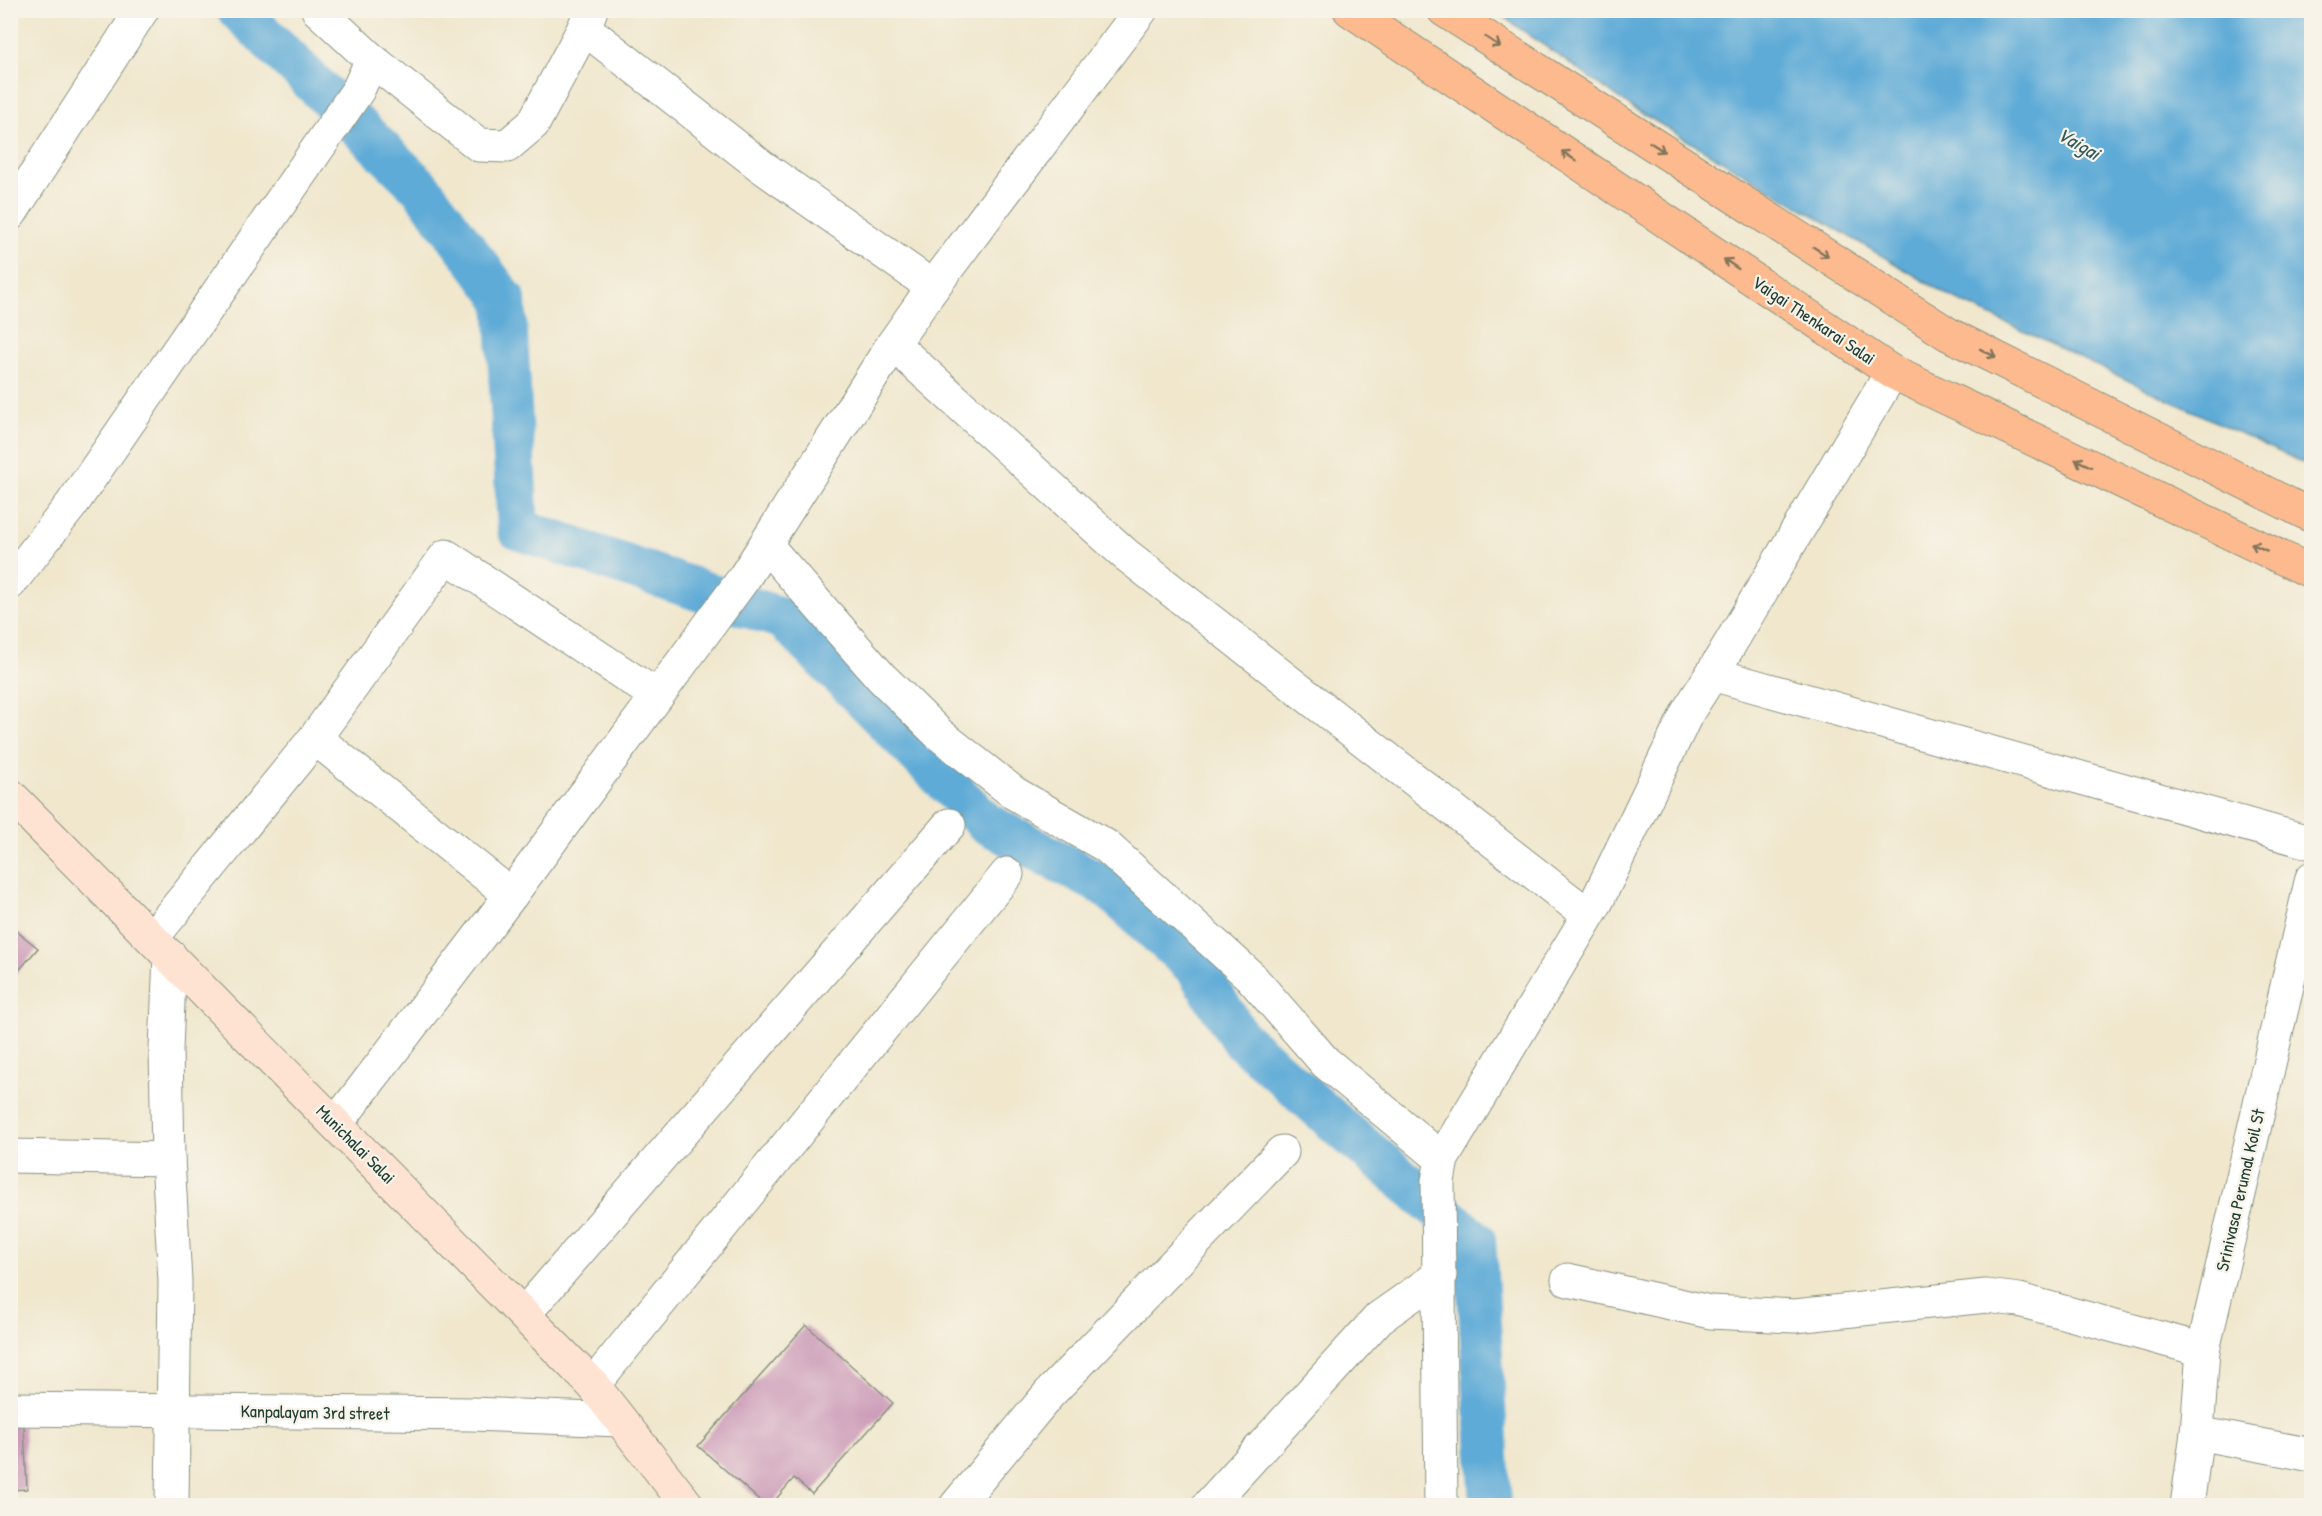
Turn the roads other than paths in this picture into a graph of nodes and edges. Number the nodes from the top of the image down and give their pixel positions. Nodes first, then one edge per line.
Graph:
1 (142, 10) edge
2 (318, 10) edge
3 (1141, 10) edge
4 (1350, 10) edge
5 (1444, 10) edge
6 (587, 19) edge
7 (372, 60) junction
8 (10, 214) edge
9 (933, 287) junction
10 (893, 344) junction
11 (1892, 372) junction
12 (2312, 516) edge
13 (766, 545) junction
14 (2312, 572) edge
15 (10, 583) edge
16 (1712, 674) junction
17 (657, 696) junction
18 (315, 738) junction
19 (10, 795) edge
20 (949, 825) dead end
21 (2312, 843) edge
22 (1007, 874) dead end
23 (2312, 878) edge
24 (511, 895) junction
25 (1588, 915) junction
26 (161, 947) junction
27 (336, 1124) junction
28 (1282, 1152) dead end
29 (10, 1156) edge
30 (168, 1159) junction
31 (1440, 1170) junction
32 (1440, 1275) junction
33 (1568, 1280) dead end
34 (524, 1314) junction
35 (2203, 1350) junction
36 (593, 1385) junction
37 (10, 1409) edge
38 (173, 1411) junction
39 (620, 1420) junction
40 (2197, 1433) junction
41 (2312, 1455) edge
42 (172, 1506) edge
43 (688, 1506) edge
44 (956, 1506) edge
45 (1208, 1506) edge
46 (1441, 1506) edge
47 (2187, 1506) edge

1 - 8 street
2 - 7 street
3 - 9 street
11 -> 4 main road, Vaigai Thenkarai Salai
5 -> 12 main road
6 - 7 street
6 - 9 street
7 - 15 street
9 - 10 street
10 - 13 street
10 - 25 street
14 -> 11 main road, Vaigai Thenkarai Salai
11 - 16 street
13 - 17 street
13 - 31 street
16 - 21 street
16 - 25 street
17 - 18 street
17 - 24 street
18 - 24 street
18 - 26 street
19 - 26 main road, Munichalai Salai
20 - 34 street
22 - 36 street
23 - 35 street, Srinivasa Perumal Koil St
24 - 27 street
25 - 31 street
26 - 27 main road, Munichalai Salai
26 - 30 street
27 - 34 main road, Munichalai Salai
28 - 44 street
29 - 30 street
30 - 38 street
31 - 32 street
32 - 45 street
32 - 46 street
33 - 35 street
34 - 36 main road, Munichalai Salai
35 - 40 street, Srinivasa Perumal Koil St
36 - 39 main road, Munichalai Salai
37 - 38 street, Kanpalayam 3rd street
38 - 39 street, Kanpalayam 3rd street
38 - 42 street
39 - 43 main road, Munichalai Salai
40 - 41 street
40 - 47 street, Srinivasa Perumal Koil St

